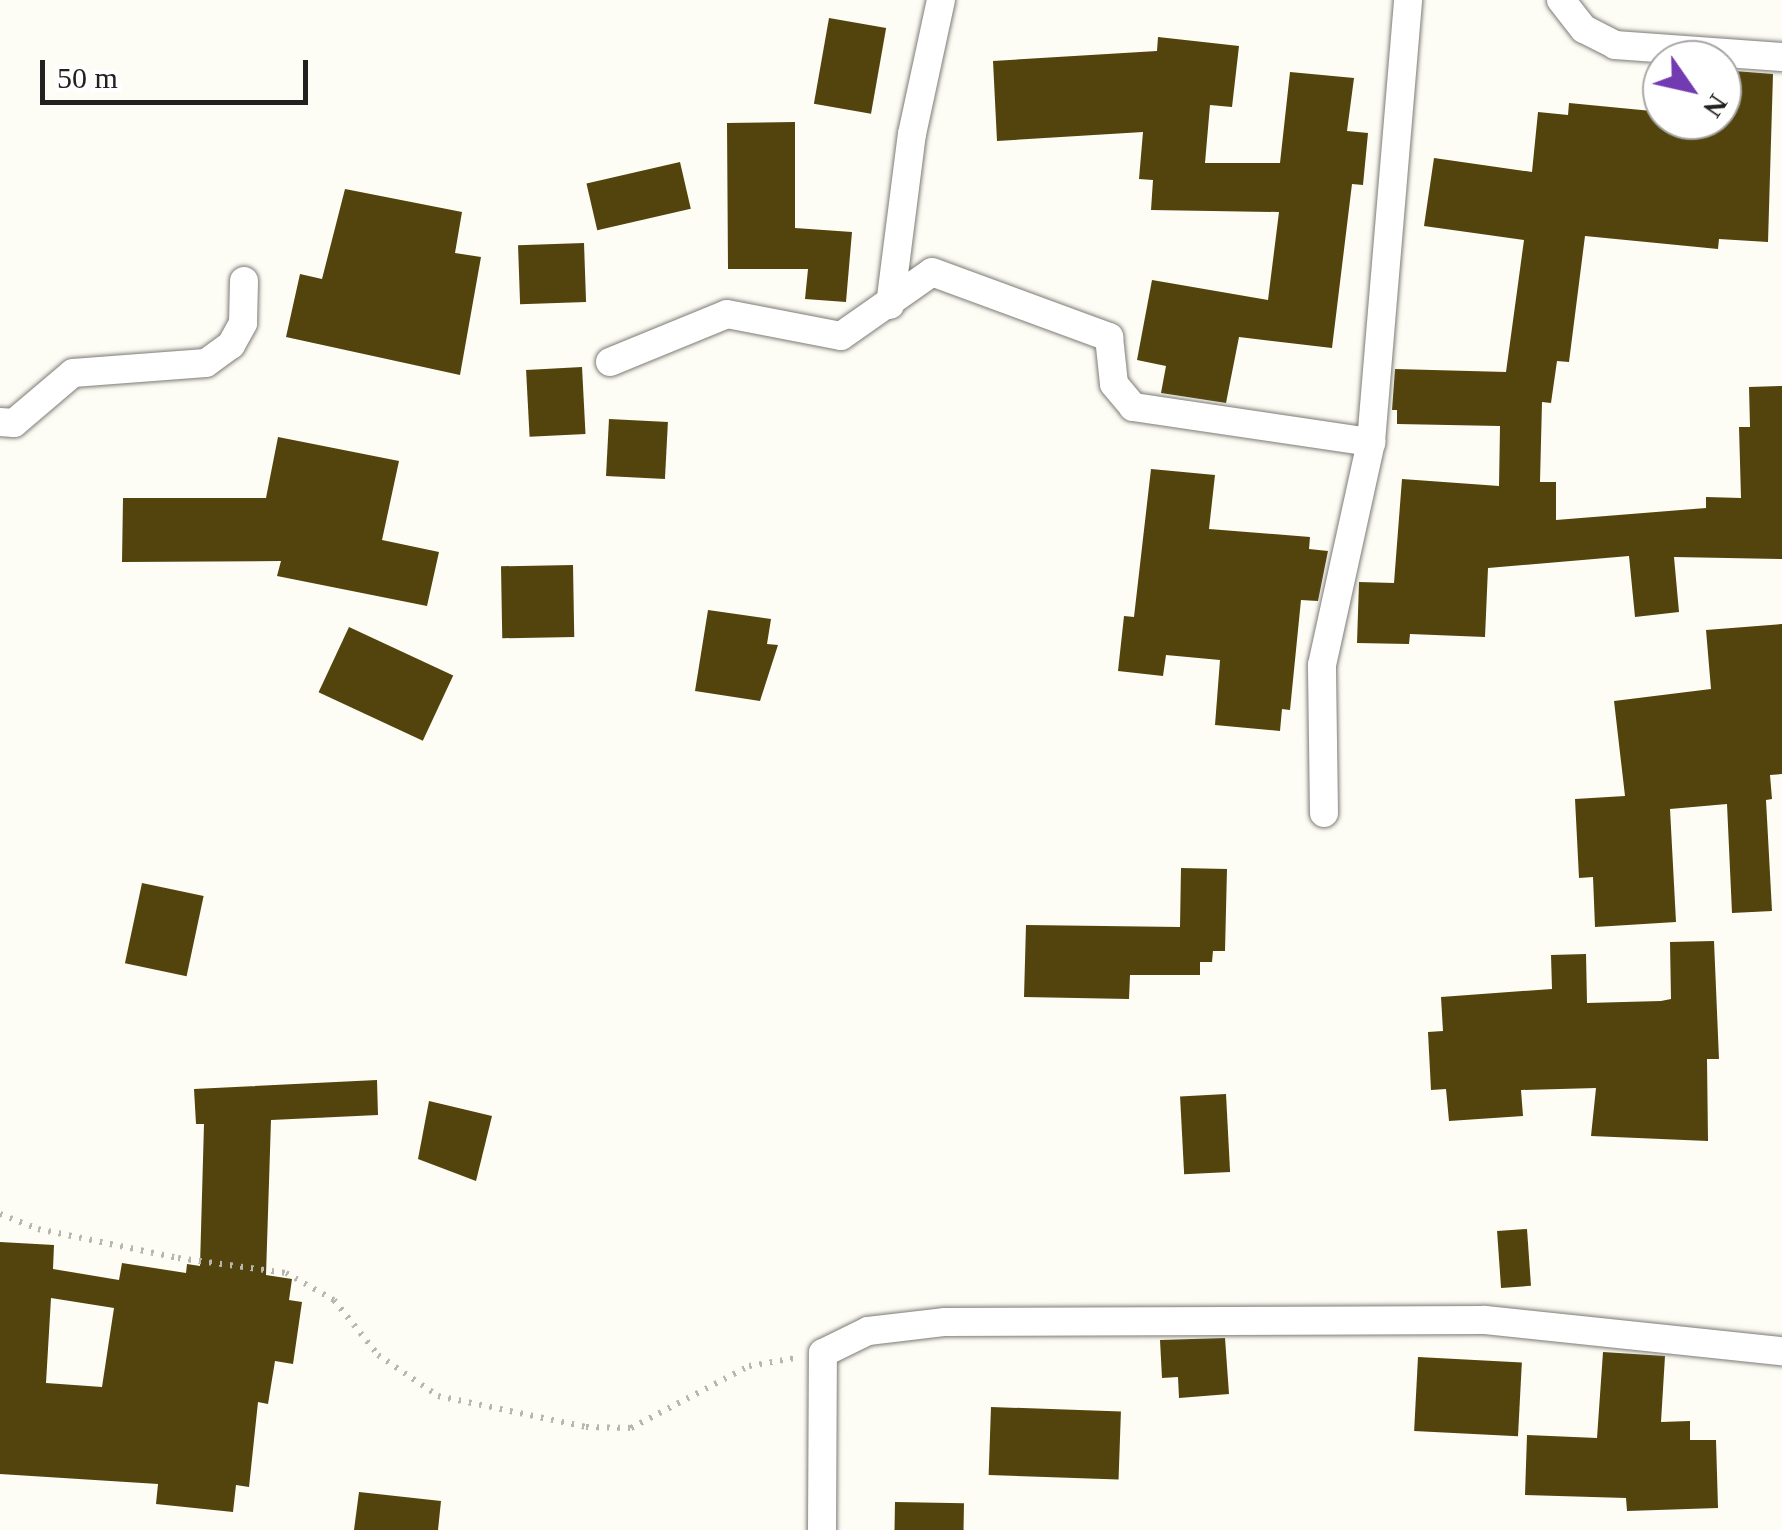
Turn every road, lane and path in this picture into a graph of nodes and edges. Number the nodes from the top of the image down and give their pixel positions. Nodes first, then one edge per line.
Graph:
1 (941, 0) edge
2 (1408, 0) edge
3 (1561, 0) edge
4 (1782, 57) edge
5 (244, 281) dead end
6 (890, 304) junction
7 (610, 362) dead end
8 (0, 422) edge
9 (1371, 442) junction
10 (1324, 813) dead end
11 (0, 1214) edge
12 (1782, 1351) edge
13 (823, 1353) junction
14 (822, 1530) edge

1 - 6 street
2 - 9 street
3 - 4 street
5 - 8 street
6 - 7 street
6 - 9 street
9 - 10 street
11 - 13 path
12 - 13 street
13 - 14 street

